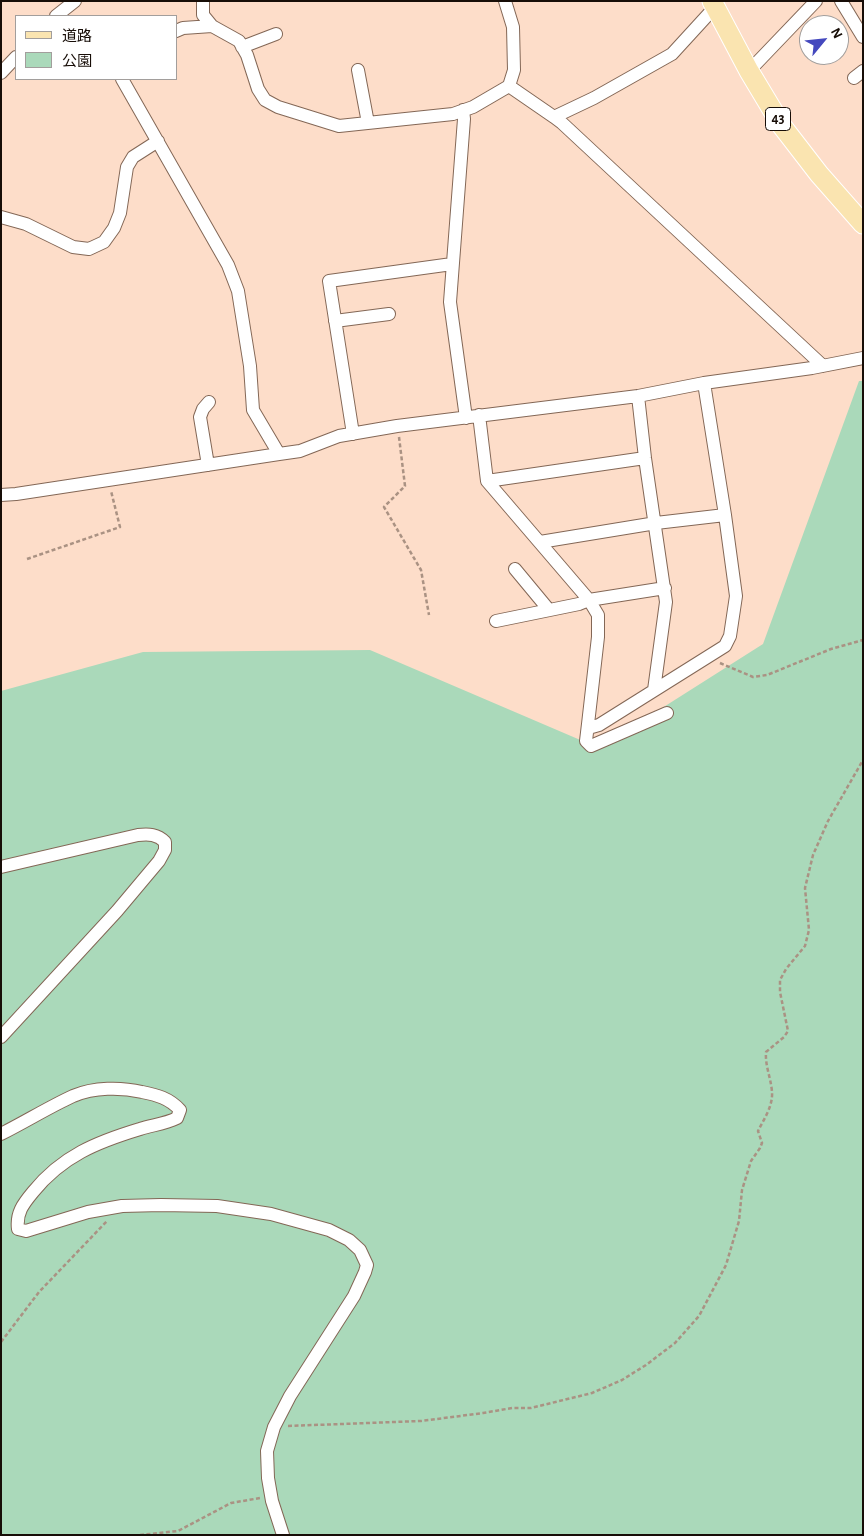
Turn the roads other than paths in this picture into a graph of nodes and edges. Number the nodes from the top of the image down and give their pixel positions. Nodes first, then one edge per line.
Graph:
1 (52, 1) edge
2 (74, 1) edge
3 (203, 1) edge
4 (506, 1) edge
5 (816, 1) edge
6 (841, 1) edge
7 (713, 4) edge
8 (61, 15) edge
9 (212, 26) junction
10 (861, 28) edge
11 (178, 30) edge
12 (276, 34) dead end
13 (242, 47) junction
14 (15, 58) edge
15 (358, 70) dead end
16 (749, 71) junction
17 (1, 73) edge
18 (123, 80) edge
19 (509, 86) junction
20 (462, 110) junction
21 (554, 116) junction
22 (368, 123) junction
23 (158, 141) junction
24 (1, 217) edge
25 (863, 224) edge
26 (452, 264) junction
27 (390, 314) dead end
28 (335, 321) junction
29 (863, 358) edge
30 (823, 366) junction
31 (704, 383) junction
32 (638, 396) junction
33 (209, 402) dead end
34 (479, 415) junction
35 (466, 418) junction
36 (353, 434) junction
37 (279, 454) junction
38 (645, 458) junction
39 (208, 465) junction
40 (487, 481) junction
41 (1, 495) edge
42 (725, 515) junction
43 (656, 523) junction
44 (540, 542) junction
45 (515, 570) dead end
46 (665, 588) junction
47 (589, 600) junction
48 (549, 610) junction
49 (496, 621) dead end
50 (654, 690) junction
51 (667, 713) dead end
52 (588, 724) junction
53 (1, 867) edge
54 (1, 1037) edge
55 (1, 1134) edge
56 (283, 1535) edge

1 - 8 street
2 - 8 street
3 - 9 street
4 - 19 street
5 - 16 street
6 - 10 street
7 - 16 main road, 43
7 - 21 street
9 - 11 street
9 - 13 street
12 - 13 street
13 - 22 street
14 - 17 street
15 - 22 street
16 - 25 main road, 43
18 - 23 street
19 - 20 street
19 - 21 street
20 - 22 street
20 - 26 street
21 - 30 street
23 - 24 street
23 - 37 street
26 - 28 street
26 - 35 street
27 - 28 street
28 - 36 street
29 - 30 street
30 - 31 street
31 - 32 street
31 - 42 street
32 - 34 street
32 - 38 street
33 - 39 street
34 - 35 street
34 - 40 street
35 - 36 street
36 - 37 street
37 - 39 street
38 - 40 street
38 - 43 street
39 - 41 street
40 - 44 street
42 - 43 street
42 - 50 street
43 - 44 street
43 - 46 street
44 - 47 street
45 - 48 street
46 - 47 street
46 - 50 street
47 - 48 street
47 - 52 street
48 - 49 street
50 - 52 street
51 - 52 street
53 - 54 street
55 - 56 street

